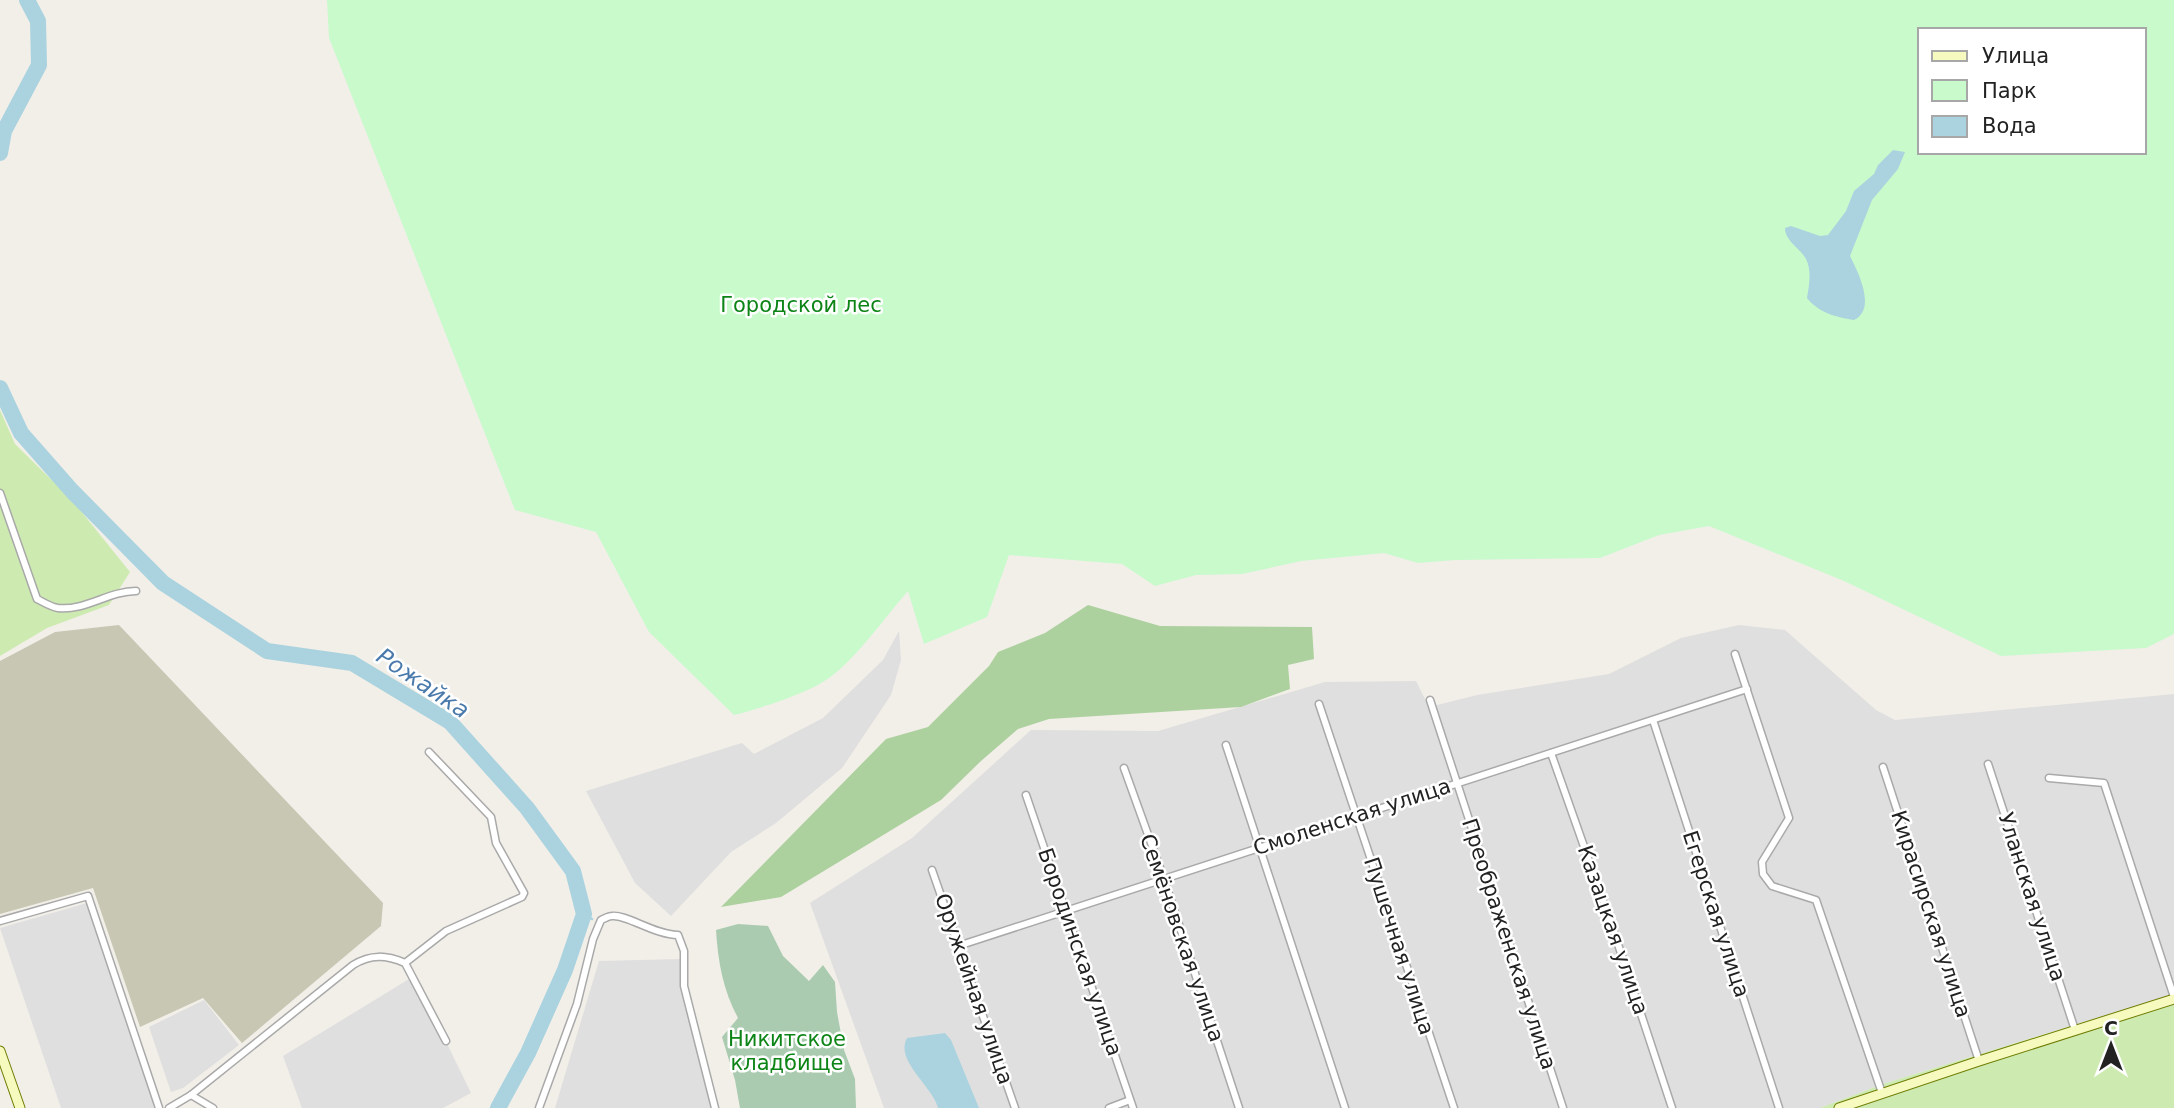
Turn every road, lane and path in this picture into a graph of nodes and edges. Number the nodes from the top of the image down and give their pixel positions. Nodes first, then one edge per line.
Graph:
1 (0, 493) edge
2 (136, 592) dead end
3 (1735, 654) dead end
4 (1747, 689) junction
5 (1430, 700) dead end
6 (1319, 704) dead end
7 (1653, 720) junction
8 (1226, 745) dead end
9 (429, 752) dead end
10 (1551, 753) junction
11 (1988, 764) dead end
12 (1883, 766) dead end
13 (1124, 768) dead end
14 (2049, 778) dead end
15 (1456, 784) junction
16 (1027, 795) dead end
17 (1356, 816) junction
18 (1259, 848) junction
19 (932, 870) dead end
20 (1164, 879) junction
21 (1065, 911) junction
22 (0, 921) edge
23 (958, 946) junction
24 (405, 963) junction
25 (2174, 998) edge
26 (2075, 1030) junction
27 (446, 1041) dead end
28 (0, 1051) edge
29 (1979, 1061) junction
30 (1882, 1093) junction
31 (191, 1095) junction
32 (1130, 1100) junction
33 (20, 1108) edge
34 (159, 1108) edge
35 (169, 1108) edge
36 (214, 1108) edge
37 (539, 1108) edge
38 (715, 1108) edge
39 (1015, 1108) edge
40 (1109, 1108) edge
41 (1133, 1108) edge
42 (1239, 1108) edge
43 (1346, 1108) edge
44 (1454, 1108) edge
45 (1563, 1108) edge
46 (1672, 1108) edge
47 (1779, 1108) edge
48 (1839, 1108) edge

1 - 2 street
3 - 4 street
4 - 7 street, Смоленская улица
4 - 30 street
5 - 15 street, Преображенская улица
6 - 17 street, Пушечная улица
7 - 10 street, Смоленская улица
7 - 47 street, Егерская улица
8 - 18 street
9 - 24 street
10 - 15 street, Смоленская улица
10 - 46 street, Казацкая улица
11 - 26 street, Уланская улица
12 - 29 street, Кирасирская улица
13 - 20 street, Семёновская улица
14 - 25 street
15 - 17 street, Смоленская улица
15 - 45 street, Преображенская улица
16 - 21 street, Бородинская улица
17 - 18 street, Смоленская улица
17 - 44 street, Пушечная улица
18 - 20 street, Смоленская улица
18 - 43 street
19 - 23 street, Оружейная улица
20 - 21 street, Смоленская улица
20 - 42 street, Семёновская улица
21 - 23 street, Смоленская улица
21 - 32 street, Бородинская улица
22 - 34 street
23 - 39 street, Оружейная улица
24 - 27 street
24 - 31 street
25 - 26 street
26 - 29 street
28 - 33 street
29 - 30 street
30 - 48 street
31 - 35 street
31 - 36 street
32 - 40 street
32 - 41 street, Бородинская улица
37 - 38 street

